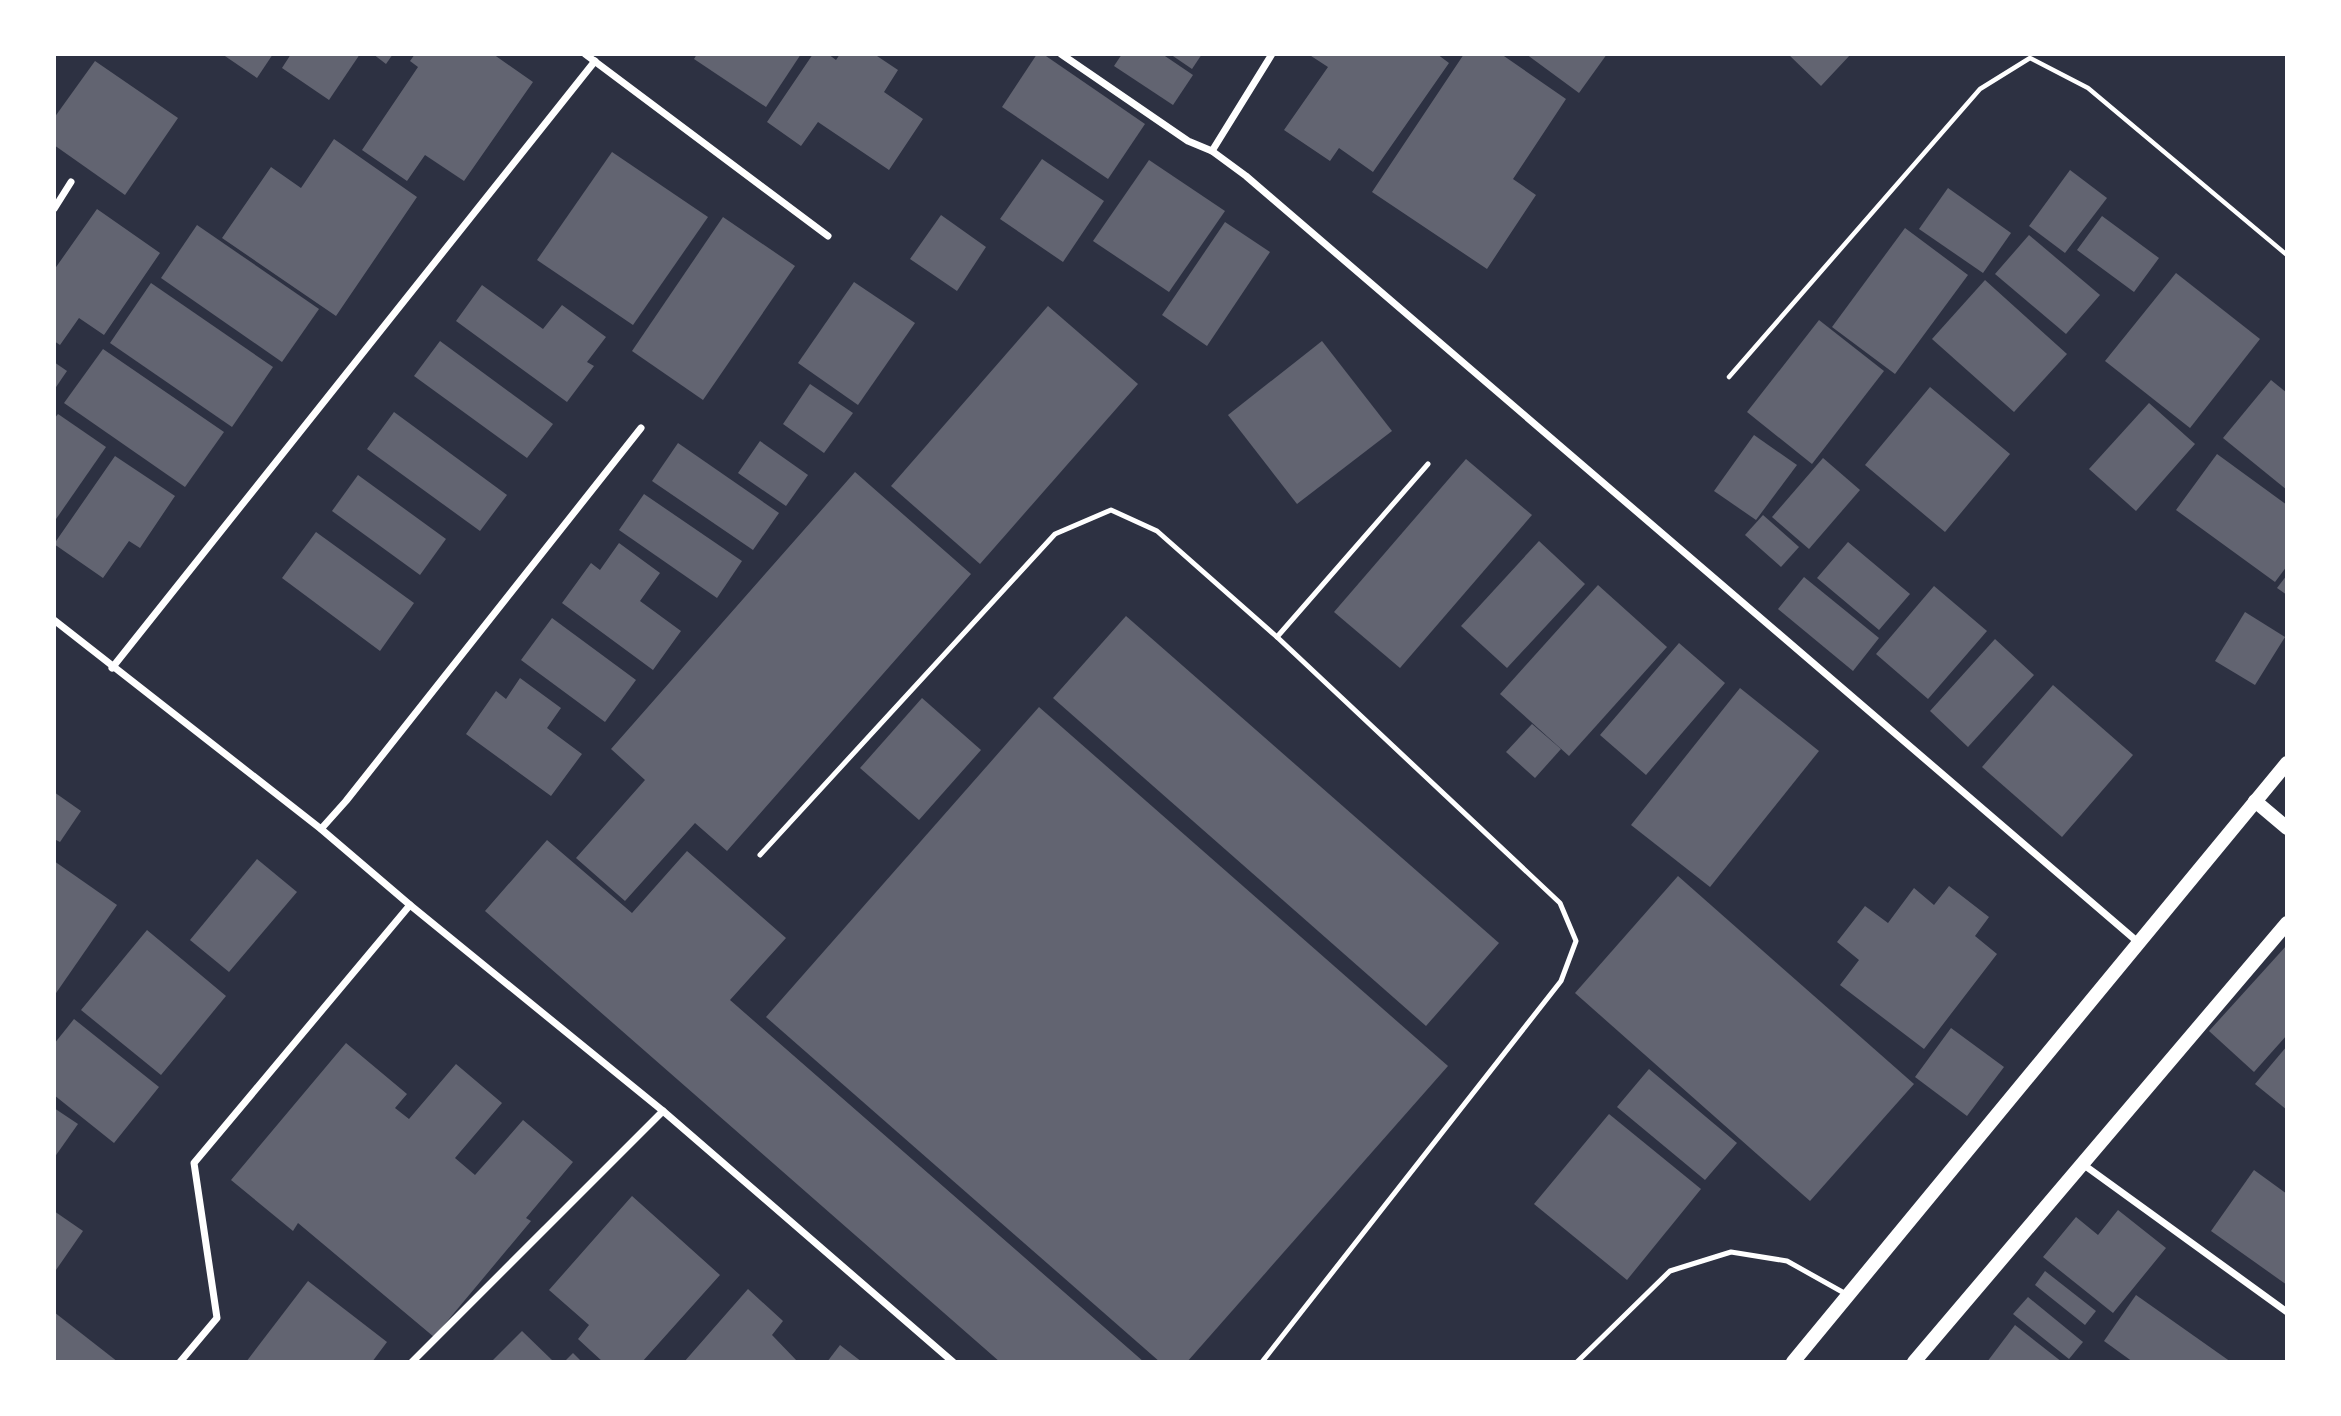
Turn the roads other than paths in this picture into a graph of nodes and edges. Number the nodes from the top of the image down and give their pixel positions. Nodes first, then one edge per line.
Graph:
1 (585, 54) edge
2 (1062, 54) edge
3 (1272, 54) edge
4 (594, 61) junction
5 (1213, 151) junction
6 (71, 182) dead end
7 (54, 209) edge
8 (828, 236) dead end
9 (641, 428) dead end
10 (1428, 464) dead end
11 (54, 621) edge
12 (1278, 637) junction
13 (112, 668) junction
14 (2287, 763) edge
15 (2255, 801) junction
16 (2287, 828) edge
17 (321, 829) junction
18 (760, 855) dead end
19 (410, 905) junction
20 (2287, 923) edge
21 (2139, 943) junction
22 (663, 1111) junction
23 (2084, 1165) junction
24 (1849, 1295) junction
25 (2287, 1312) edge
26 (180, 1362) edge
27 (412, 1362) edge
28 (953, 1362) edge
29 (1262, 1362) edge
30 (1577, 1362) edge
31 (1793, 1362) edge
32 (1914, 1362) edge

1 - 4 street
2 - 5 street
3 - 5 street
4 - 8 street
4 - 13 street
5 - 21 street
6 - 7 street
9 - 17 street
10 - 12 lane
11 - 13 street
12 - 18 lane
12 - 29 lane
13 - 17 street
14 - 15 main road
15 - 16 main road
15 - 21 main road
17 - 19 street
19 - 22 street
19 - 26 street
20 - 23 main road
21 - 24 main road
22 - 27 street
22 - 28 street
23 - 25 street
23 - 32 main road
24 - 30 lane
24 - 31 main road

